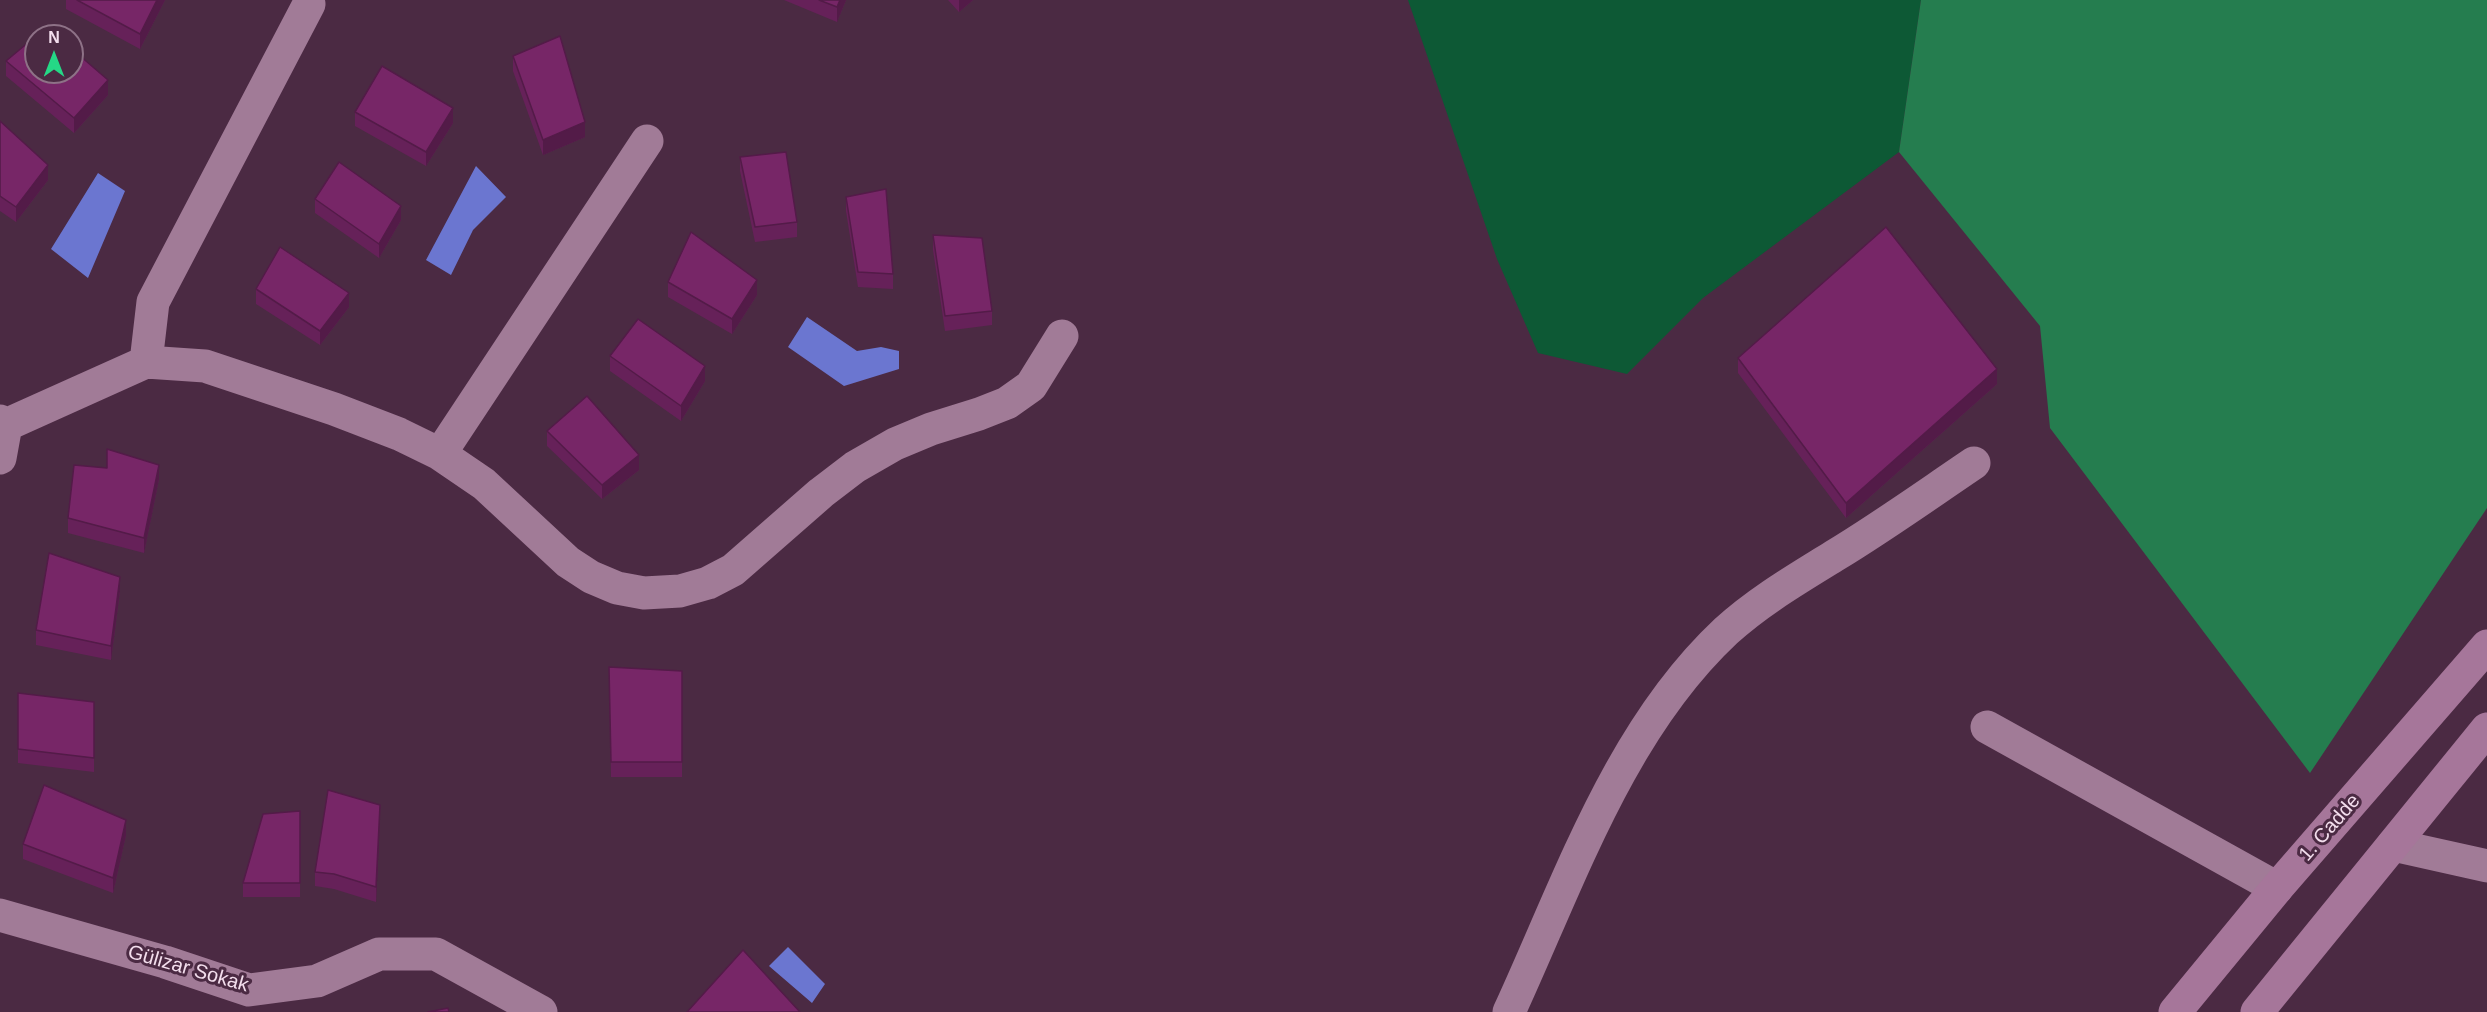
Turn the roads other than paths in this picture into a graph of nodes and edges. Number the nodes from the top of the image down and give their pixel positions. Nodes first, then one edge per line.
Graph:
1 (309, 4) dead end
2 (647, 141) dead end
3 (1062, 336) dead end
4 (146, 362) junction
5 (3, 423) edge
6 (440, 454) junction
7 (0, 458) edge
8 (1974, 463) dead end
9 (2487, 646) edge
10 (1988, 727) dead end
11 (2481, 741) edge
12 (2393, 845) junction
13 (2487, 866) edge
14 (2277, 888) junction
15 (0, 915) edge
16 (250, 1001) edge
17 (541, 1012) edge
18 (1509, 1012) edge
19 (2175, 1012) edge
20 (2257, 1012) edge

1 - 4 street
2 - 6 street
3 - 6 street
4 - 5 street
4 - 6 street
5 - 7 street
8 - 18 street
9 - 14 main road, 1. Cadde
10 - 14 street
11 - 12 main road
12 - 13 street
12 - 20 main road
14 - 19 main road, 1. Cadde
15 - 16 street, Gülizar Sokak
16 - 17 street, Gülizar Sokak

